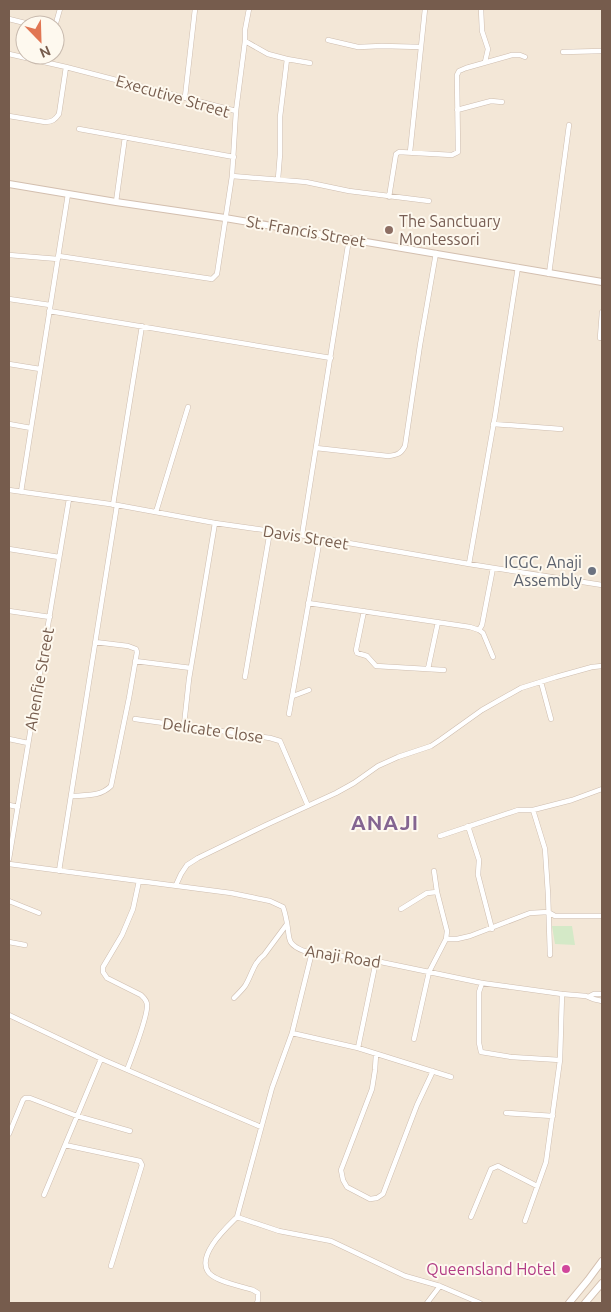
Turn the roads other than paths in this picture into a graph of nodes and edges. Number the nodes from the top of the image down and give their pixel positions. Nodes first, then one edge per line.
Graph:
1 (196, 9) edge
2 (249, 9) edge
3 (425, 9) edge
4 (481, 9) edge
5 (328, 40) dead end
6 (245, 41) junction
7 (421, 47) junction
8 (602, 51) edge
9 (563, 52) dead end
10 (9, 54) edge
11 (525, 57) dead end
12 (287, 59) junction
13 (485, 62) junction
14 (310, 63) dead end
15 (66, 67) junction
16 (185, 97) junction
17 (502, 102) dead end
18 (458, 110) junction
19 (236, 111) junction
20 (9, 116) edge
21 (569, 124) dead end
22 (79, 129) dead end
23 (125, 137) junction
24 (410, 152) junction
25 (234, 157) junction
26 (232, 176) junction
27 (278, 179) junction
28 (9, 184) edge
29 (68, 194) junction
30 (389, 197) junction
31 (116, 202) junction
32 (429, 202) dead end
33 (225, 218) junction
34 (349, 239) junction
35 (436, 253) junction
36 (9, 255) edge
37 (58, 257) junction
38 (518, 267) junction
39 (549, 274) junction
40 (602, 282) edge
41 (9, 299) edge
42 (49, 308) junction
43 (602, 312) edge
44 (142, 326) junction
45 (600, 338) dead end
46 (331, 358) junction
47 (9, 364) edge
48 (40, 369) junction
49 (188, 407) dead end
50 (9, 424) edge
51 (493, 424) junction
52 (31, 428) junction
53 (561, 429) dead end
54 (316, 448) junction
55 (9, 490) edge
56 (21, 492) junction
57 (69, 500) junction
58 (115, 505) junction
59 (156, 512) junction
60 (215, 523) junction
61 (270, 531) junction
62 (302, 536) junction
63 (320, 538) junction
64 (9, 549) edge
65 (59, 557) junction
66 (469, 564) junction
67 (493, 568) junction
68 (602, 585) edge
69 (308, 603) junction
70 (9, 611) edge
71 (364, 611) junction
72 (50, 617) junction
73 (438, 622) junction
74 (479, 630) junction
75 (95, 642) junction
76 (492, 657) dead end
77 (135, 661) junction
78 (602, 666) edge
79 (190, 668) junction
80 (428, 669) junction
81 (444, 670) dead end
82 (245, 676) dead end
83 (541, 682) junction
84 (309, 690) dead end
85 (293, 696) junction
86 (289, 714) dead end
87 (135, 719) dead end
88 (551, 719) dead end
89 (184, 725) junction
90 (9, 739) edge
91 (28, 743) junction
92 (602, 789) edge
93 (71, 796) junction
94 (9, 805) edge
95 (308, 806) junction
96 (18, 807) junction
97 (533, 810) junction
98 (468, 826) junction
99 (440, 836) dead end
100 (9, 859) edge
101 (9, 864) edge
102 (59, 871) junction
103 (434, 871) dead end
104 (139, 880) junction
105 (176, 885) junction
106 (436, 892) junction
107 (9, 901) edge
108 (401, 909) dead end
109 (548, 912) junction
110 (39, 913) dead end
111 (602, 916) edge
112 (288, 924) junction
113 (492, 929) junction
114 (446, 939) junction
115 (9, 942) edge
116 (25, 945) dead end
117 (312, 952) junction
118 (550, 955) dead end
119 (376, 961) junction
120 (429, 972) junction
121 (482, 984) junction
122 (562, 994) junction
123 (602, 994) edge
124 (590, 996) junction
125 (234, 998) dead end
126 (602, 1001) edge
127 (9, 1015) edge
128 (292, 1034) junction
129 (414, 1039) dead end
130 (358, 1048) junction
131 (376, 1054) junction
132 (101, 1059) junction
133 (560, 1060) junction
134 (127, 1070) junction
135 (433, 1071) junction
136 (451, 1077) dead end
137 (506, 1113) dead end
138 (77, 1116) junction
139 (553, 1116) junction
140 (261, 1127) junction
141 (130, 1131) dead end
142 (9, 1134) edge
143 (65, 1145) junction
144 (537, 1186) junction
145 (44, 1195) dead end
146 (237, 1217) junction
147 (471, 1217) dead end
148 (525, 1221) dead end
149 (602, 1261) edge
150 (111, 1266) dead end
151 (602, 1283) edge
152 (440, 1286) junction
153 (257, 1303) edge
154 (427, 1303) edge
155 (480, 1303) edge
156 (569, 1303) edge
157 (585, 1303) edge

1 - 16 street
2 - 6 street
3 - 7 street
4 - 13 street
5 - 7 street
6 - 12 street
6 - 19 street
7 - 24 street
8 - 9 street
10 - 15 street, Executive Street
11 - 13 street
12 - 14 street
12 - 27 street
13 - 18 street
15 - 16 street, Executive Street
15 - 20 street
16 - 19 street, Executive Street
17 - 18 street
18 - 24 street
19 - 25 street, Executive Street
21 - 39 street
22 - 23 street
23 - 25 street
23 - 31 street
24 - 30 street
25 - 26 street, Executive Street
26 - 27 street
26 - 33 street, Executive Street
27 - 30 street
28 - 29 street, St. Francis Street
29 - 31 street, St. Francis Street
29 - 37 street
30 - 32 street
31 - 33 street, St. Francis Street
33 - 34 street, St. Francis Street
33 - 37 street, Executive Street
34 - 35 street, St. Francis Street
34 - 46 street
35 - 38 street, St. Francis Street
35 - 54 street
36 - 37 street
37 - 42 street
38 - 39 street, St. Francis Street
38 - 51 street
39 - 40 street, St. Francis Street
41 - 42 street
42 - 44 street
42 - 48 street
43 - 45 street
44 - 46 street
44 - 58 street
46 - 54 street
47 - 48 street
48 - 52 street
49 - 59 street
50 - 52 street
51 - 53 street
51 - 66 street
52 - 56 street
54 - 62 street
55 - 56 street, Davis Street
56 - 57 street, Davis Street
57 - 58 street, Davis Street
57 - 65 street, Ahenfie Street
58 - 59 street, Davis Street
58 - 75 street
59 - 60 street, Davis Street
60 - 61 street, Davis Street
60 - 79 street
61 - 62 street, Davis Street
61 - 82 street
62 - 63 street, Davis Street
63 - 66 street, Davis Street
63 - 69 street
64 - 65 street
65 - 72 street, Ahenfie Street
66 - 67 street, Davis Street
67 - 68 street, Davis Street
67 - 74 street
69 - 71 street
69 - 85 street
70 - 72 street
71 - 73 street
71 - 80 street
72 - 91 street, Ahenfie Street
73 - 74 street
73 - 80 street
74 - 76 street
75 - 77 street
75 - 93 street
77 - 79 street
77 - 93 street
78 - 83 street
79 - 89 street
80 - 81 street
83 - 88 street
83 - 95 street
84 - 85 street
85 - 86 street
87 - 89 street, Delicate Close
89 - 95 street, Delicate Close
90 - 91 street
91 - 96 street, Ahenfie Street
92 - 97 street
93 - 102 street
94 - 96 street
95 - 105 street
96 - 100 street, Ahenfie Street
97 - 98 street
97 - 109 street
98 - 99 street
98 - 113 street
101 - 102 street, Anaji Road
102 - 104 street, Anaji Road
103 - 106 street
104 - 105 street, Anaji Road
104 - 134 street
105 - 112 street, Anaji Road
106 - 108 street
106 - 114 street
107 - 110 street
109 - 111 street
109 - 113 street
109 - 118 street
112 - 117 street, Anaji Road
112 - 125 street
113 - 114 street
114 - 120 street
115 - 116 street
117 - 119 street, Anaji Road
117 - 128 street
119 - 120 street, Anaji Road
119 - 130 street
120 - 121 street, Anaji Road
120 - 129 street
121 - 122 street, Anaji Road
121 - 133 street
122 - 124 street, Anaji Road
122 - 133 street
123 - 124 street, Anaji Road
124 - 126 street, Anaji Road
127 - 132 street
128 - 130 street
128 - 140 street
130 - 131 street
131 - 135 street
131 - 135 street
132 - 134 street
132 - 138 street
133 - 139 street
134 - 140 street
135 - 136 street
137 - 139 street
138 - 141 street
138 - 142 street
138 - 143 street
139 - 144 street
140 - 146 street
143 - 145 street
143 - 150 street
144 - 147 street
144 - 148 street
146 - 152 street
146 - 153 street
149 - 156 street
151 - 157 street
152 - 154 street
152 - 155 street

